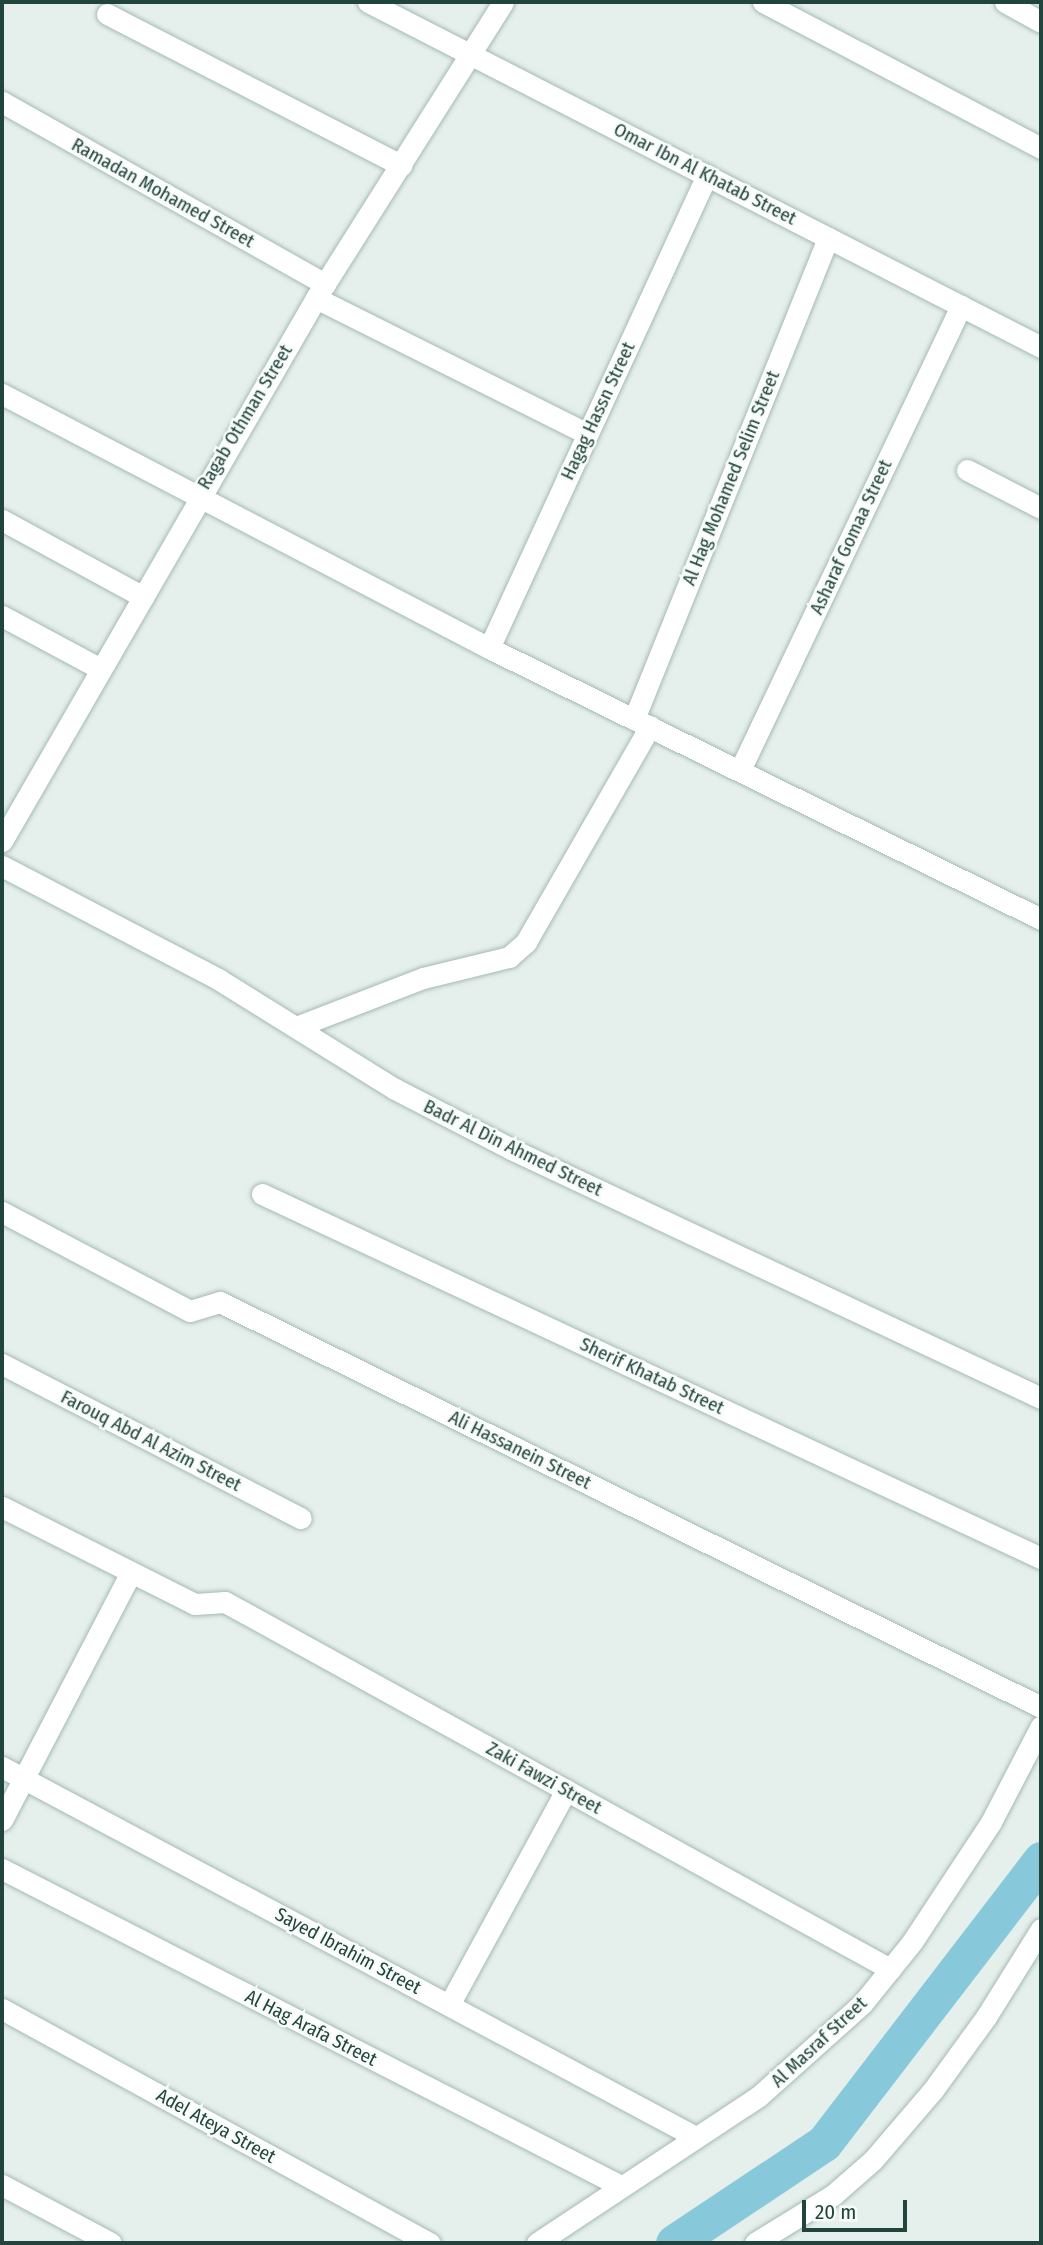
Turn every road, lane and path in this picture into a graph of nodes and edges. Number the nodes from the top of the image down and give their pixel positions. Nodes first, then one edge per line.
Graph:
1 (368, 2) edge
2 (503, 2) edge
3 (763, 2) edge
4 (1005, 2) edge
5 (107, 14) dead end
6 (1041, 22) edge
7 (472, 55) junction
8 (2, 102) edge
9 (1041, 148) edge
10 (401, 165) junction
11 (707, 175) junction
12 (828, 238) junction
13 (320, 291) junction
14 (961, 306) junction
15 (1041, 347) edge
16 (2, 394) edge
17 (587, 434) junction
18 (967, 470) dead end
19 (197, 499) junction
20 (1041, 508) edge
21 (2, 520) edge
22 (143, 597) junction
23 (2, 616) edge
24 (488, 648) junction
25 (101, 669) junction
26 (642, 723) junction
27 (741, 768) junction
28 (2, 841) edge
29 (2, 866) edge
30 (1041, 919) edge
31 (296, 1027) junction
32 (262, 1194) dead end
33 (2, 1212) edge
34 (2, 1364) edge
35 (1041, 1398) edge
36 (2, 1507) edge
37 (301, 1518) dead end
38 (1041, 1558) edge
39 (130, 1574) junction
40 (1041, 1707) edge
41 (1041, 1726) edge
42 (2, 1768) edge
43 (24, 1779) junction
44 (566, 1790) junction
45 (2, 1820) edge
46 (2, 1869) edge
47 (1041, 1929) edge
48 (890, 1969) junction
49 (449, 2005) junction
50 (2, 2009) edge
51 (694, 2136) junction
52 (2, 2185) edge
53 (621, 2186) junction
54 (111, 2243) edge
55 (430, 2243) edge
56 (537, 2243) edge
57 (755, 2243) edge

1 - 7 street, Omar Ibn Al Khatab Street
2 - 7 street, Ragab Othman Street
3 - 9 street
4 - 6 street
5 - 10 street
7 - 10 street, Ragab Othman Street
7 - 11 street, Omar Ibn Al Khatab Street
8 - 13 street, Ramadan Mohamed Street
10 - 13 street, Ragab Othman Street
11 - 12 street, Omar Ibn Al Khatab Street
11 - 17 street, Hagag Hassn Street
12 - 14 street, Omar Ibn Al Khatab Street
12 - 26 street, Al Hag Mohamed Selim Street
13 - 17 street, Ramadan Mohamed Street
13 - 19 street, Ragab Othman Street
14 - 15 street, Omar Ibn Al Khatab Street
14 - 27 street, Asharaf Gomaa Street
16 - 19 street
17 - 24 street, Hagag Hassn Street
18 - 20 street
19 - 22 street, Ragab Othman Street
19 - 24 street
21 - 22 street
22 - 25 street, Ragab Othman Street
23 - 25 street
24 - 26 street
25 - 28 street, Ragab Othman Street
26 - 27 street
26 - 31 street, Al Hag Mohamed Selim Street
27 - 30 street
29 - 31 street, Badr Al Din Ahmed Street
31 - 35 street, Badr Al Din Ahmed Street
32 - 38 street, Sherif Khatab Street
33 - 40 street, Ali Hassanein Street
34 - 37 street, Farouq Abd Al Azim Street
36 - 39 street
39 - 43 street
39 - 44 street, Zaki Fawzi Street
41 - 48 street, Al Masraf Street
42 - 43 street, Sayed Ibrahim Street
43 - 45 street
43 - 49 street, Sayed Ibrahim Street
44 - 48 street, Zaki Fawzi Street
44 - 49 street
46 - 53 street, Al Hag Arafa Street
47 - 57 street
48 - 51 street, Al Masraf Street
49 - 51 street, Sayed Ibrahim Street
50 - 55 street, Adel Ateya Street
51 - 53 street, Al Masraf Street
52 - 54 street
53 - 56 street, Al Masraf Street

